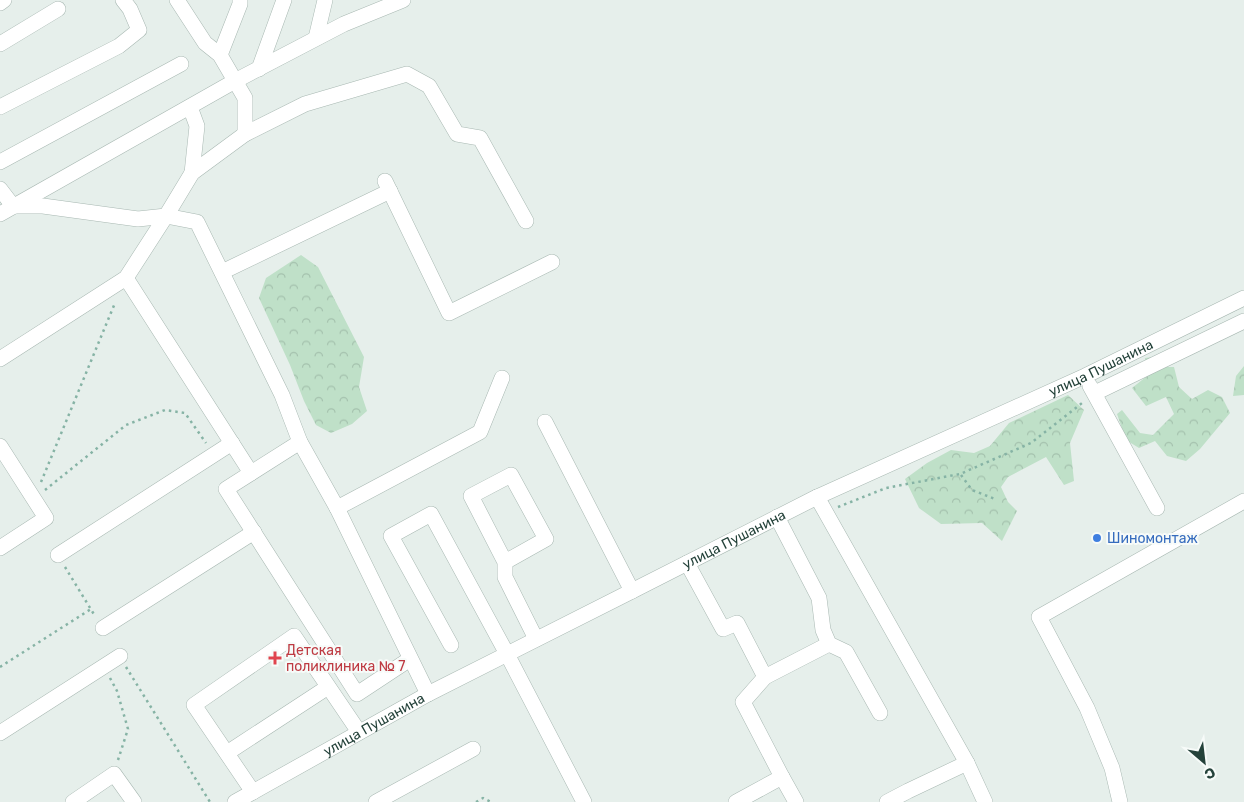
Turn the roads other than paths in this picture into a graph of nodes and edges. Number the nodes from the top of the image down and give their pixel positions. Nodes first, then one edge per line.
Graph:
1 (4, 0) edge
2 (123, 0) edge
3 (177, 0) edge
4 (240, 0) edge
5 (284, 0) edge
6 (324, 0) edge
7 (403, 0) edge
8 (0, 3) edge
9 (58, 9) dead end
10 (316, 38) junction
11 (0, 44) edge
12 (220, 55) junction
13 (181, 64) dead end
14 (259, 68) junction
15 (235, 81) junction
16 (190, 106) junction
17 (0, 107) edge
18 (245, 134) junction
19 (0, 162) edge
20 (192, 172) junction
21 (0, 189) edge
22 (6, 210) edge
23 (166, 216) junction
24 (526, 221) dead end
25 (552, 262) dead end
26 (222, 272) junction
27 (126, 278) junction
28 (1244, 298) edge
29 (1244, 321) edge
30 (0, 359) edge
31 (1085, 376) junction
32 (502, 378) dead end
33 (1095, 393) junction
34 (545, 422) dead end
35 (300, 442) junction
36 (232, 443) junction
37 (0, 446) edge
38 (251, 473) junction
39 (817, 497) junction
40 (1244, 501) edge
41 (337, 508) junction
42 (1157, 508) dead end
43 (777, 517) junction
44 (254, 532) junction
45 (1, 546) edge
46 (58, 555) dead end
47 (505, 562) junction
48 (687, 563) junction
49 (632, 591) junction
50 (103, 628) dead end
51 (536, 639) junction
52 (829, 644) junction
53 (451, 645) dead end
54 (507, 654) junction
55 (120, 656) dead end
56 (410, 660) junction
57 (765, 678) junction
58 (328, 687) junction
59 (428, 694) junction
60 (880, 712) dead end
61 (359, 732) junction
62 (0, 733) edge
63 (473, 749) dead end
64 (227, 753) junction
65 (967, 763) junction
66 (782, 777) junction
67 (253, 792) junction
68 (984, 801) edge
69 (73, 802) edge
70 (134, 802) edge
71 (235, 802) edge
72 (376, 802) edge
73 (584, 802) edge
74 (736, 802) edge
75 (796, 802) edge
76 (887, 802) edge
77 (1120, 802) edge

1 - 8 street
2 - 17 street
3 - 12 street
4 - 12 street
5 - 14 street
6 - 10 street
7 - 10 street
9 - 11 street
10 - 14 street
12 - 15 street
13 - 19 street
14 - 15 street
15 - 16 street
15 - 18 street
16 - 20 street
16 - 22 street
18 - 20 street
18 - 24 street
20 - 23 street
21 - 22 street
22 - 23 street
23 - 26 street
23 - 27 street
25 - 26 street
26 - 35 street
27 - 30 street
27 - 36 street
28 - 31 street, улица Пушанина
29 - 33 street
31 - 33 street
31 - 39 street, улица Пушанина
32 - 41 street
33 - 42 street
34 - 49 street
35 - 38 street
35 - 41 street
36 - 38 street
36 - 46 street
37 - 45 street
38 - 44 street
39 - 43 street, улица Пушанина
39 - 65 street
40 - 77 street
41 - 56 street
43 - 48 street, улица Пушанина
43 - 52 street
44 - 50 street
44 - 56 street
47 - 47 street
47 - 51 street
48 - 49 street, улица Пушанина
48 - 57 street
49 - 51 street, улица Пушанина
51 - 54 street, улица Пушанина
52 - 57 street
52 - 60 street
53 - 54 street
54 - 59 street, улица Пушанина
54 - 73 street
55 - 62 street
56 - 59 street
57 - 66 street
58 - 61 street
58 - 64 street
58 - 64 street
59 - 61 street, улица Пушанина
61 - 67 street, улица Пушанина
63 - 72 street
64 - 67 street
65 - 68 street
65 - 76 street
66 - 74 street
66 - 75 street
67 - 71 street, улица Пушанина
69 - 70 street

